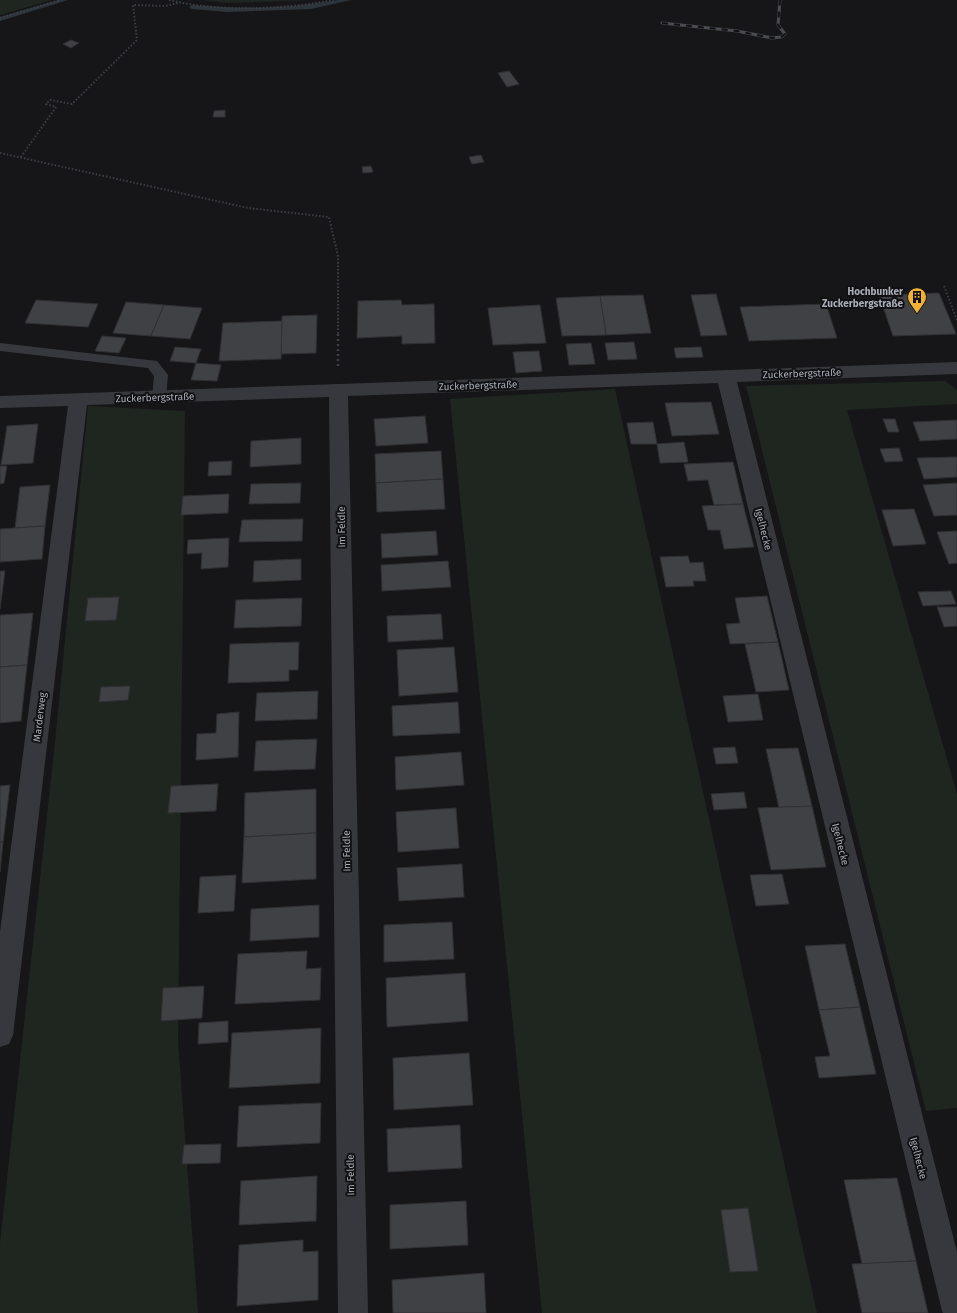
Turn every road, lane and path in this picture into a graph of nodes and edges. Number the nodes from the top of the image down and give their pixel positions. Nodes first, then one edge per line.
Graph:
1 (60, 0) edge
2 (169, 0) edge
3 (335, 0) edge
4 (178, 3) junction
5 (0, 18) edge
6 (0, 153) edge
7 (21, 157) junction
8 (944, 286) dead end
9 (957, 320) edge
10 (0, 347) edge
11 (957, 368) edge
12 (726, 376) junction
13 (338, 390) junction
14 (159, 397) junction
15 (78, 399) junction
16 (0, 402) edge
17 (0, 1035) edge
18 (957, 1311) edge
19 (352, 1313) edge

1 - 5 path
2 - 4 path
3 - 4 path
4 - 7 path
6 - 7 path
7 - 13 path
8 - 9 path
10 - 14 lane
11 - 12 street, Zuckerbergstraße
12 - 13 street, Zuckerbergstraße
12 - 18 street, Igelhecke
13 - 14 street, Zuckerbergstraße
13 - 19 street, Im Feldle
14 - 15 street, Zuckerbergstraße
15 - 16 street, Zuckerbergstraße
15 - 17 street, Marderweg

